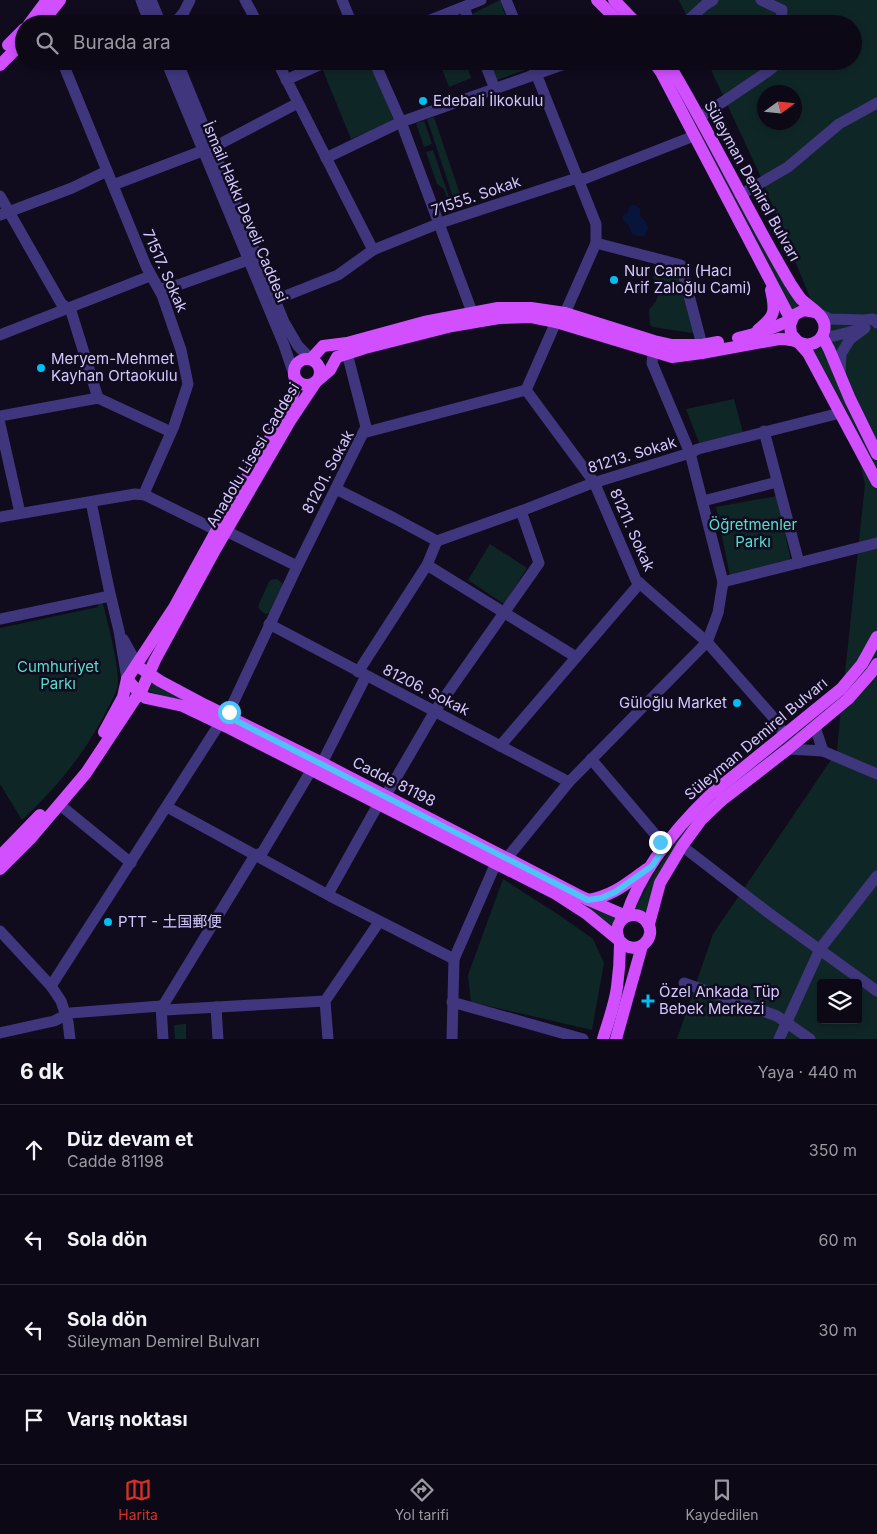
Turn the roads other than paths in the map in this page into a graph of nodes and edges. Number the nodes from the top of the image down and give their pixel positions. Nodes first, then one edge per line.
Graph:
1 (48, 0) edge
2 (60, 0) edge
3 (140, 0) edge
4 (151, 0) edge
5 (190, 0) edge
6 (246, 0) edge
7 (342, 0) edge
8 (480, 0) edge
9 (506, 0) edge
10 (597, 0) edge
11 (713, 0) edge
12 (761, 0) edge
13 (619, 1) edge
14 (464, 7) junction
15 (36, 15) edge
16 (48, 15) edge
17 (146, 15) edge
18 (157, 15) edge
19 (182, 15) edge
20 (254, 15) edge
21 (348, 15) edge
22 (443, 15) edge
23 (467, 15) edge
24 (512, 15) edge
25 (611, 15) edge
26 (630, 15) edge
27 (694, 15) edge
28 (782, 15) edge
29 (15, 38) edge
30 (15, 50) edge
31 (0, 53) edge
32 (0, 65) edge
33 (66, 70) edge
34 (170, 70) edge
35 (180, 70) edge
36 (281, 70) edge
37 (308, 70) edge
38 (378, 70) edge
39 (488, 70) edge
40 (534, 70) edge
41 (547, 70) edge
42 (659, 70) edge
43 (672, 70) edge
44 (769, 70) edge
45 (536, 74) junction
46 (286, 80) junction
47 (495, 88) junction
48 (298, 103) junction
49 (877, 104) edge
50 (699, 118) junction
51 (401, 122) junction
52 (694, 136) junction
53 (207, 149) junction
54 (326, 158) junction
55 (107, 171) junction
56 (578, 178) junction
57 (113, 185) junction
58 (740, 195) junction
59 (0, 196) edge
60 (5, 213) edge
61 (440, 224) junction
62 (596, 243) junction
63 (373, 250) junction
64 (248, 260) junction
65 (150, 276) junction
66 (768, 276) junction
67 (159, 289) junction
68 (275, 300) junction
69 (67, 308) junction
70 (472, 312) junction
71 (815, 312) junction
72 (561, 317) junction
73 (791, 320) junction
74 (877, 324) edge
75 (865, 328) junction
76 (0, 335) edge
77 (752, 335) junction
78 (822, 336) junction
79 (797, 342) junction
80 (702, 344) junction
81 (654, 346) junction
82 (347, 354) junction
83 (311, 359) junction
84 (840, 374) junction
85 (294, 375) junction
86 (316, 382) junction
87 (526, 390) junction
88 (98, 398) junction
89 (840, 413) junction
90 (0, 416) edge
91 (0, 424) edge
92 (171, 432) junction
93 (764, 432) junction
94 (363, 433) junction
95 (690, 453) junction
96 (877, 454) edge
97 (594, 482) junction
98 (776, 482) junction
99 (877, 482) edge
100 (336, 488) junction
101 (145, 495) junction
102 (703, 501) junction
103 (91, 502) junction
104 (521, 511) junction
105 (20, 513) junction
106 (0, 517) edge
107 (221, 530) junction
108 (437, 541) junction
109 (877, 543) edge
110 (800, 562) junction
111 (427, 565) junction
112 (297, 566) junction
113 (723, 582) junction
114 (640, 584) junction
115 (110, 596) junction
116 (504, 613) junction
117 (0, 620) edge
118 (270, 624) junction
119 (119, 631) junction
120 (877, 637) edge
121 (707, 642) junction
122 (576, 657) junction
123 (136, 664) junction
124 (877, 664) edge
125 (149, 674) junction
126 (362, 674) junction
127 (127, 679) junction
128 (140, 694) junction
129 (435, 710) junction
130 (224, 719) junction
131 (815, 727) junction
132 (785, 735) junction
133 (500, 746) junction
134 (788, 749) junction
135 (823, 751) junction
136 (591, 759) junction
137 (317, 766) junction
138 (877, 774) edge
139 (569, 782) junction
140 (382, 800) junction
141 (60, 804) junction
142 (167, 807) junction
143 (665, 846) junction
144 (682, 846) junction
145 (255, 855) junction
146 (0, 856) edge
147 (502, 861) junction
148 (131, 863) junction
149 (652, 866) junction
150 (0, 869) edge
151 (877, 876) edge
152 (328, 894) junction
153 (588, 900) junction
154 (626, 916) junction
155 (379, 922) junction
156 (649, 924) junction
157 (0, 931) edge
158 (620, 941) junction
159 (642, 946) junction
160 (820, 949) junction
161 (454, 959) junction
162 (684, 983) dead end
163 (51, 986) junction
164 (877, 991) edge
165 (325, 1001) junction
166 (452, 1002) junction
167 (160, 1006) junction
168 (216, 1007) junction
169 (66, 1015) junction
170 (786, 1022) junction
171 (0, 1033) edge
172 (70, 1039) edge
173 (163, 1039) edge
174 (218, 1039) edge
175 (328, 1039) edge
176 (452, 1039) edge
177 (583, 1039) edge
178 (603, 1039) edge
179 (616, 1039) edge
180 (779, 1039) edge
181 (810, 1039) edge

1 - 15 main road
2 - 16 main road
3 - 17 street
4 - 18 street
5 - 19 street
6 - 20 street
7 - 21 street
8 - 14 street
9 - 24 street
10 - 25 main road
11 - 27 street
12 - 28 street
13 - 26 main road
14 - 22 street
14 - 23 street
29 - 31 main road
30 - 32 main road
33 - 55 street, 71517. Sokak
34 - 53 street, İsmail Hakkı Develi Caddesi
35 - 53 street, İsmail Hakkı Develi Caddesi
36 - 46 street
37 - 46 street
38 - 51 street
39 - 47 street
40 - 45 street
41 - 45 street
42 - 52 main road, Süleyman Demirel Bulvarı
43 - 50 main road, Süleyman Demirel Bulvarı
44 - 50 street
45 - 47 street
45 - 56 street
46 - 48 street
47 - 51 street
48 - 53 street
48 - 54 street
49 - 58 street
50 - 58 main road, Süleyman Demirel Bulvarı
51 - 54 street
51 - 61 street
52 - 56 street, 71555. Sokak
52 - 66 main road, Süleyman Demirel Bulvarı
53 - 57 street
53 - 64 street, İsmail Hakkı Develi Caddesi
53 - 68 street, İsmail Hakkı Develi Caddesi
54 - 63 street
55 - 57 street, 71517. Sokak
55 - 60 street
56 - 61 street, 71555. Sokak
56 - 62 street
57 - 65 street, 71517. Sokak
58 - 71 main road, Süleyman Demirel Bulvarı
59 - 60 street
60 - 69 street
61 - 63 street, 71555. Sokak
61 - 70 street
62 - 72 street
62 - 80 street
63 - 68 street, 71555. Sokak
64 - 67 street
64 - 85 street, İsmail Hakkı Develi Caddesi
65 - 67 street, 71517. Sokak
65 - 69 street
66 - 73 main road, Süleyman Demirel Bulvarı
66 - 77 main road
67 - 92 street, 71517. Sokak
68 - 83 street, İsmail Hakkı Develi Caddesi
69 - 76 street
69 - 88 street
70 - 72 main road, Anadolu Lisesi Caddesi
70 - 83 main road, Anadolu Lisesi Caddesi
71 - 73 main road
71 - 74 street
71 - 78 main road
72 - 81 main road, Anadolu Lisesi Caddesi
72 - 82 main road, Anadolu Lisesi Caddesi
72 - 87 street
73 - 77 main road, Anadolu Lisesi Caddesi
73 - 79 main road
74 - 75 street
75 - 78 street
75 - 84 street
77 - 80 main road, Anadolu Lisesi Caddesi
78 - 79 main road
78 - 84 main road
79 - 81 main road, Anadolu Lisesi Caddesi
79 - 89 main road
80 - 81 main road, Anadolu Lisesi Caddesi
81 - 95 street
82 - 86 main road, Anadolu Lisesi Caddesi
82 - 94 street
83 - 85 main road
83 - 86 main road
84 - 96 main road
85 - 86 main road
85 - 107 main road, Anadolu Lisesi Caddesi
86 - 107 main road, Anadolu Lisesi Caddesi
87 - 94 street, 81201. Sokak
87 - 97 street, 81211. Sokak
88 - 90 street
88 - 92 street
89 - 93 street, 81213. Sokak
89 - 99 main road
91 - 105 street
92 - 101 street, 71517. Sokak
93 - 95 street, 81213. Sokak
93 - 98 street
94 - 100 street, 81201. Sokak
95 - 97 street, 81213. Sokak
95 - 102 street
97 - 104 street, 81213. Sokak
97 - 114 street, 81211. Sokak
98 - 102 street
98 - 110 street
100 - 108 street
100 - 112 street, 81201. Sokak
101 - 103 street
101 - 107 street
102 - 113 street
103 - 105 street
103 - 115 street
104 - 108 street, 81213. Sokak
104 - 116 street
105 - 106 street
107 - 112 street
107 - 123 main road, Anadolu Lisesi Caddesi
107 - 125 main road, Anadolu Lisesi Caddesi
108 - 111 street
109 - 110 street
110 - 113 street
111 - 116 street
111 - 126 street
112 - 118 street, 81201. Sokak
113 - 121 street
114 - 121 street, 81211. Sokak
114 - 122 street
115 - 117 street
115 - 119 street
116 - 122 street
116 - 129 street
118 - 126 street, 81206. Sokak
118 - 130 street, 81201. Sokak
119 - 123 street
119 - 127 street
120 - 132 main road, Süleyman Demirel Bulvarı
121 - 132 street, 81211. Sokak
121 - 136 street
122 - 133 street
123 - 125 main road, Cadde 81198
123 - 127 main road, Anadolu Lisesi Caddesi
124 - 131 main road, Süleyman Demirel Bulvarı
125 - 128 main road, Anadolu Lisesi Caddesi
125 - 130 main road, Cadde 81198
126 - 129 street, 81206. Sokak
126 - 137 street
127 - 128 main road
127 - 146 main road
128 - 130 main road, Cadde 81198
128 - 141 main road
129 - 133 street, 81206. Sokak
129 - 140 street
130 - 137 main road, Cadde 81198
130 - 142 street, 81201. Sokak
131 - 134 main road, Süleyman Demirel Bulvarı
131 - 135 street
132 - 143 main road, Süleyman Demirel Bulvarı
133 - 139 street, 81206. Sokak
134 - 135 street
134 - 144 main road, Süleyman Demirel Bulvarı
135 - 138 street
136 - 139 street
136 - 143 street
137 - 140 main road, Cadde 81198
137 - 145 street
139 - 147 street
140 - 147 main road, Cadde 81198
140 - 152 street
141 - 148 street
141 - 150 main road
142 - 145 street
142 - 148 street, 81201. Sokak
143 - 149 main road, Süleyman Demirel Bulvarı
144 - 156 main road, Süleyman Demirel Bulvarı
144 - 160 street
145 - 152 street
145 - 167 street
147 - 153 main road, Cadde 81198
147 - 158 main road, Cadde 81198
147 - 161 street
148 - 163 street, 81201. Sokak
149 - 153 main road
149 - 154 main road, Süleyman Demirel Bulvarı
151 - 160 street
152 - 155 street
153 - 154 main road, Cadde 81198
154 - 156 main road
154 - 158 main road
155 - 161 street
155 - 165 street
156 - 159 main road
157 - 163 street
158 - 159 main road
158 - 178 main road
159 - 179 main road
160 - 164 street
160 - 170 street
161 - 166 street
162 - 170 street
163 - 169 street
165 - 168 street
165 - 175 street
166 - 176 street
166 - 177 street
167 - 168 street
167 - 169 street
167 - 173 street
168 - 174 street
169 - 171 street
169 - 172 street
170 - 180 street
170 - 181 street

